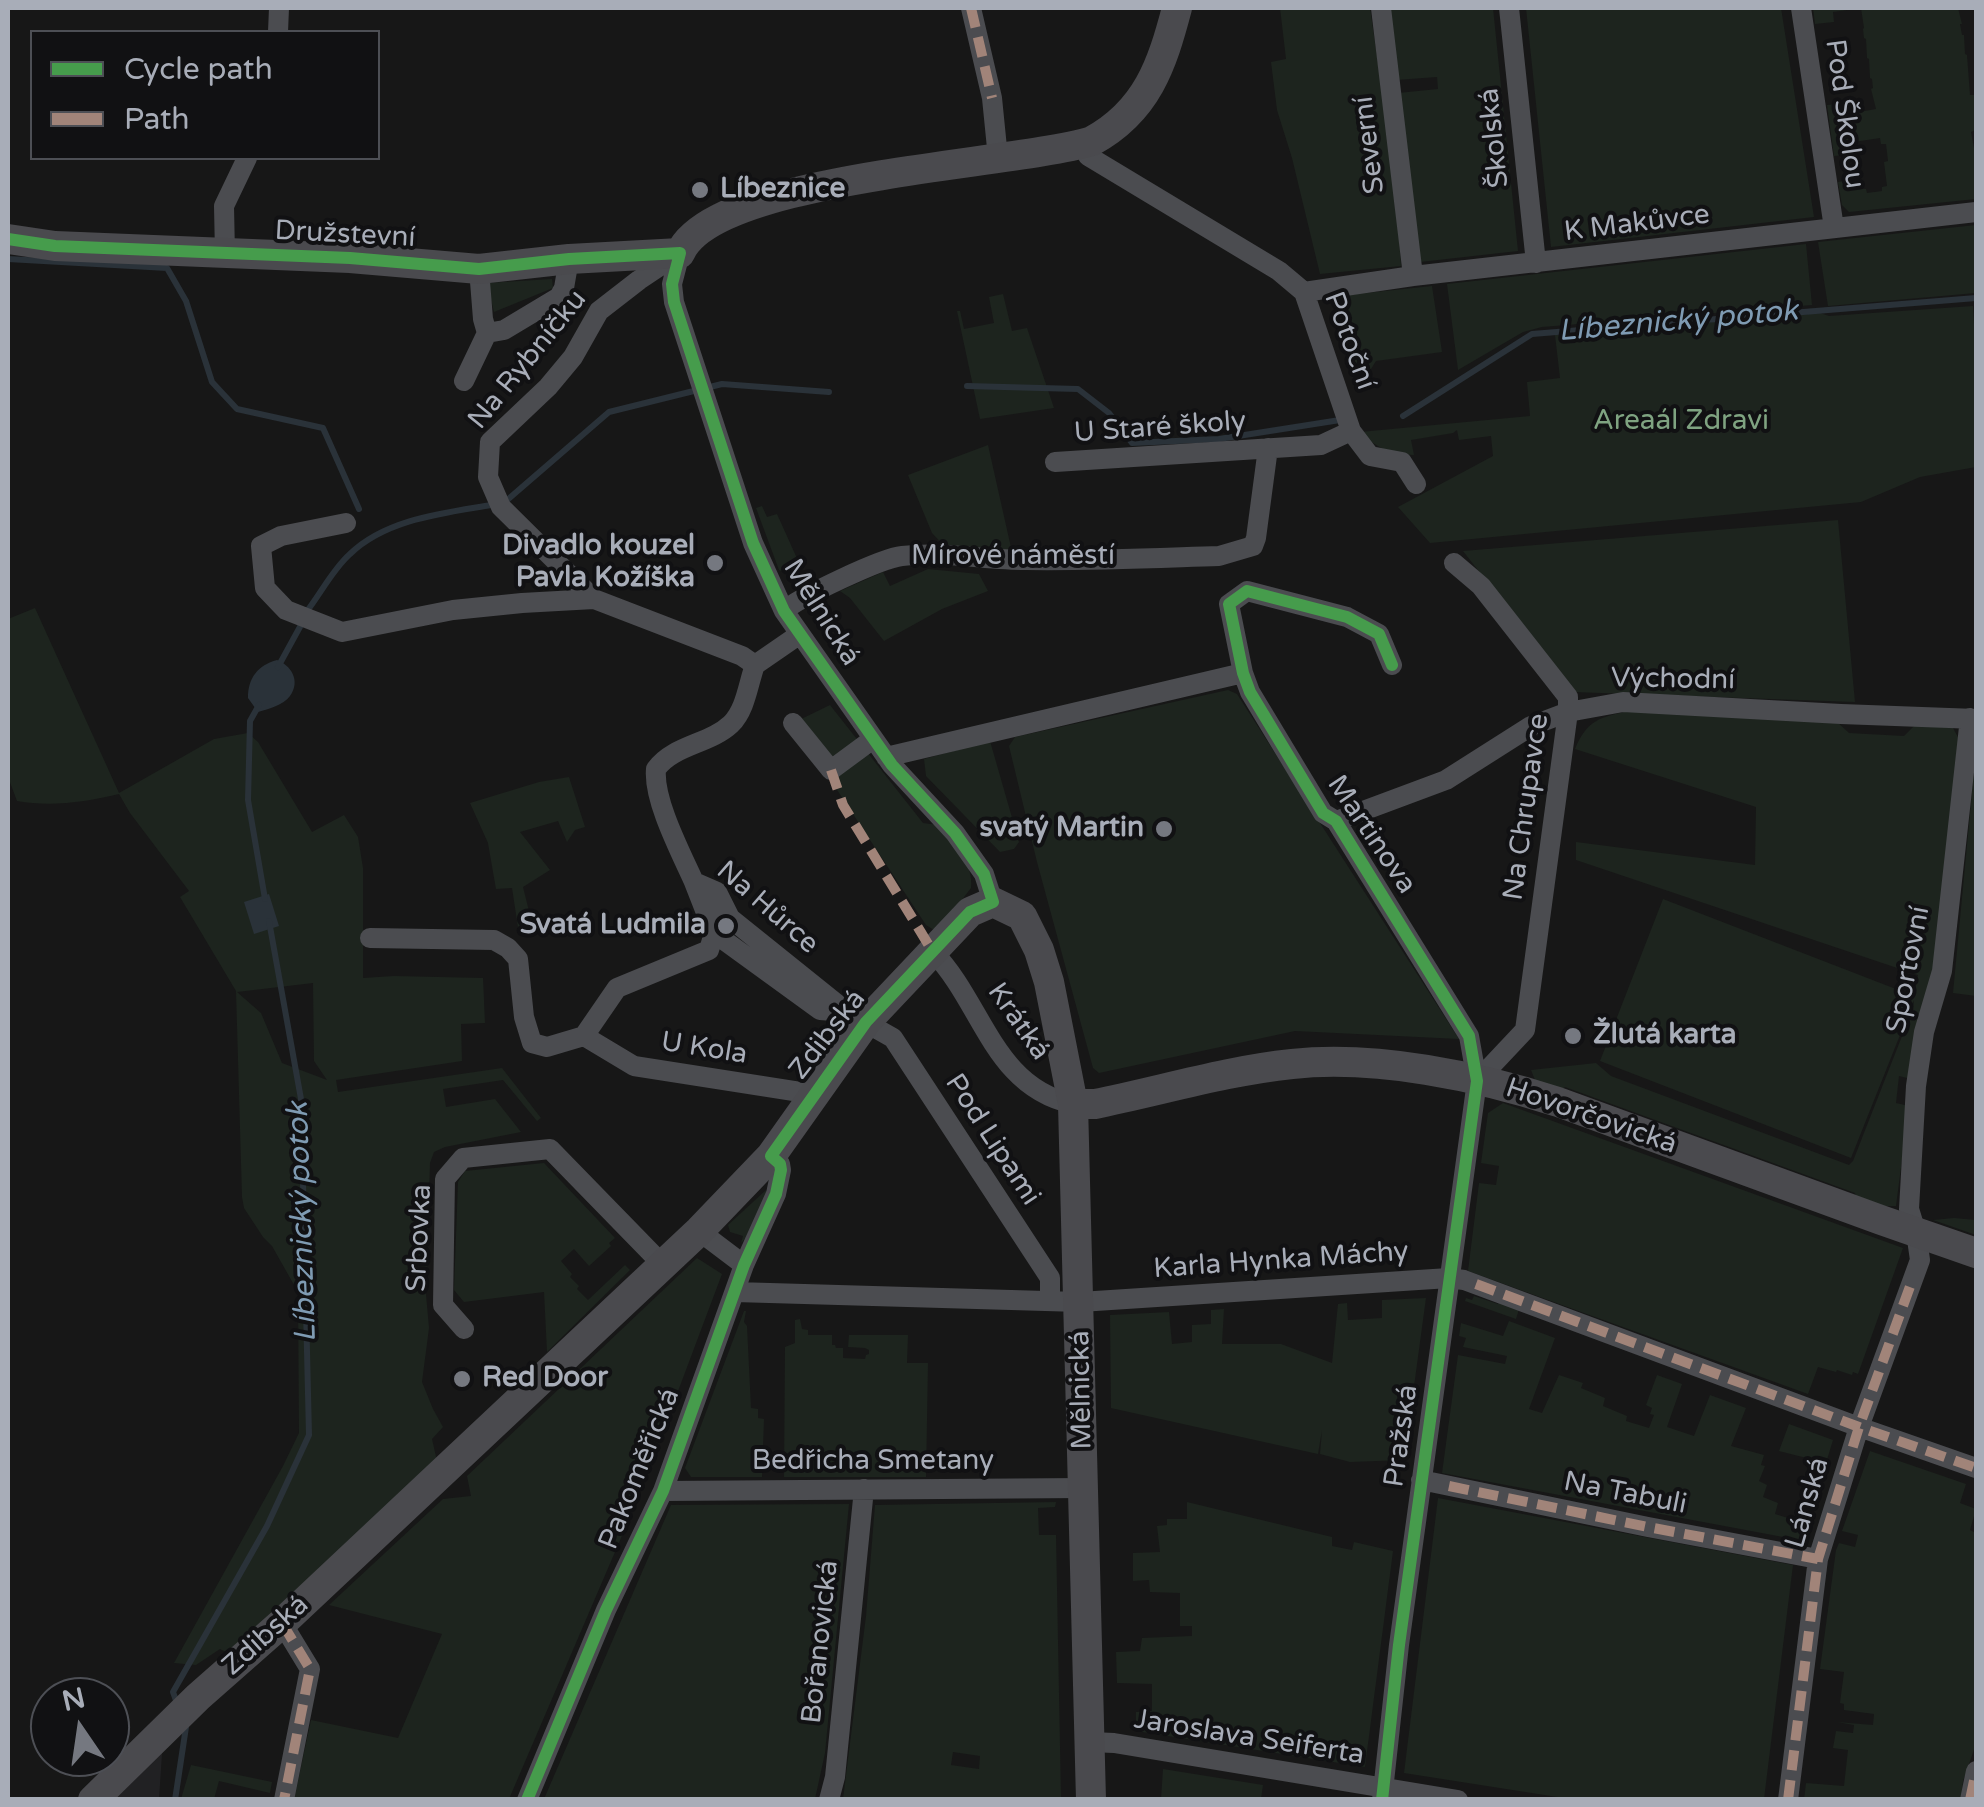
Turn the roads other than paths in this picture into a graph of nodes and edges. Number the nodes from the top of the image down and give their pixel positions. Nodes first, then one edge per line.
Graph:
1 (971, 8) edge
2 (1178, 8) edge
3 (1381, 8) edge
4 (1509, 8) edge
5 (1801, 8) edge
6 (1083, 144) junction
7 (998, 158) junction
8 (246, 160) edge
9 (1976, 212) edge
10 (1834, 228) junction
11 (8, 239) edge
12 (680, 253) junction
13 (225, 254) junction
14 (569, 259) junction
15 (1536, 263) junction
16 (479, 269) junction
17 (1413, 276) junction
18 (1304, 292) junction
19 (487, 332) junction
20 (464, 380) dead end
21 (1351, 430) junction
22 (1268, 448) junction
23 (1055, 462) dead end
24 (1416, 484) dead end
25 (346, 523) dead end
26 (1454, 563) dead end
27 (594, 599) junction
28 (784, 611) junction
29 (800, 634) junction
30 (1392, 664) dead end
31 (755, 665) junction
32 (1243, 672) junction
33 (1568, 712) junction
34 (1973, 718) edge
35 (794, 724) dead end
36 (873, 739) junction
37 (886, 756) junction
38 (1336, 822) junction
39 (694, 882) junction
40 (993, 902) junction
41 (714, 934) junction
42 (370, 938) dead end
43 (933, 952) junction
44 (856, 1017) junction
45 (584, 1036) junction
46 (1477, 1081) junction
47 (813, 1094) junction
48 (1074, 1104) junction
49 (771, 1156) junction
50 (699, 1231) junction
51 (1916, 1232) junction
52 (1976, 1252) edge
53 (744, 1264) junction
54 (664, 1266) junction
55 (1449, 1278) junction
56 (735, 1292) junction
57 (1065, 1301) junction
58 (464, 1329) dead end
59 (1859, 1427) junction
60 (1976, 1468) edge
61 (1422, 1480) junction
62 (1084, 1488) junction
63 (864, 1490) junction
64 (662, 1491) junction
65 (1818, 1559) junction
66 (282, 1623) junction
67 (1091, 1742) junction
68 (1976, 1771) edge
69 (1382, 1794) edge
70 (93, 1800) edge
71 (284, 1800) edge
72 (527, 1800) edge
73 (829, 1800) edge
74 (1091, 1800) edge
75 (1458, 1800) edge
76 (1788, 1800) edge
77 (1970, 1800) edge

1 - 7 street
2 - 6 main road
3 - 17 street, Severní
4 - 15 street, Školská
5 - 10 street, Pod Školou
6 - 7 main road
6 - 18 street, Potoční
7 - 12 main road
8 - 13 street
9 - 10 street, K Makůvce
10 - 15 street, K Makůvce
11 - 13 main road, Družstevní
12 - 14 main road, Družstevní
12 - 27 street, Na Rybníčku
12 - 28 street, Mělnická
13 - 16 main road, Družstevní
14 - 16 main road, Družstevní
14 - 19 street
15 - 17 street, K Makůvce
16 - 19 street
17 - 18 street, K Makůvce
18 - 21 street, Potoční
19 - 20 street
21 - 22 street, Potoční
21 - 24 street
22 - 23 street, U Staré školy
22 - 28 street, Mírové náměstí
25 - 27 street
26 - 33 street, Na Chrupavce
27 - 31 street
28 - 29 street, Mělnická
29 - 31 street
29 - 36 street, Mělnická
30 - 32 street, Martinova
31 - 39 street, Na Hůrce
32 - 37 street
32 - 38 street, Martinova
33 - 34 street, Východní
33 - 38 street, Východní
33 - 46 street, Na Chrupavce
34 - 51 street, Sportovní
35 - 36 street
36 - 37 street, Mělnická
37 - 40 street, Mělnická
38 - 46 street, Martinova
39 - 41 street
39 - 44 street, Na Hůrce
40 - 43 main road
40 - 48 main road, Mělnická
41 - 44 street, Na Hůrce
41 - 45 street
42 - 45 street
43 - 44 main road, Zdibská
43 - 48 street, Krátká
44 - 47 main road, Zdibská
44 - 57 street, Pod Lipami
45 - 47 street, U Kola
46 - 48 main road, Hovorčovická
46 - 51 main road, Hovorčovická
46 - 55 street, Pražská
47 - 49 main road, Zdibská
48 - 57 main road, Mělnická
49 - 50 main road, Zdibská
49 - 53 street, Pakoměřická
50 - 53 street
50 - 54 main road, Zdibská
51 - 52 main road, Hovorčovická
51 - 59 street, Lánská
53 - 56 street, Pakoměřická
54 - 58 street, Srbovka
54 - 66 main road, Zdibská
55 - 57 street, Karla Hynka Máchy
55 - 59 street, Karla Hynka Máchy
55 - 61 street, Pražská
56 - 57 street, Karla Hynka Máchy
56 - 64 street, Pakoměřická
57 - 62 main road, Mělnická
59 - 60 street, Karla Hynka Máchy
59 - 65 street, Lánská
61 - 65 street, Na Tabuli
61 - 69 street, Pražská
62 - 63 street, Bedřicha Smetany
62 - 67 main road, Mělnická
63 - 64 street, Bedřicha Smetany
63 - 73 street, Bořanovická
64 - 72 street, Pakoměřická
65 - 76 street, Lánská
66 - 70 main road, Zdibská
66 - 71 street
67 - 69 street, Jaroslava Seiferta
67 - 74 main road, Mělnická
68 - 77 street
69 - 75 street, Jaroslava Seiferta

